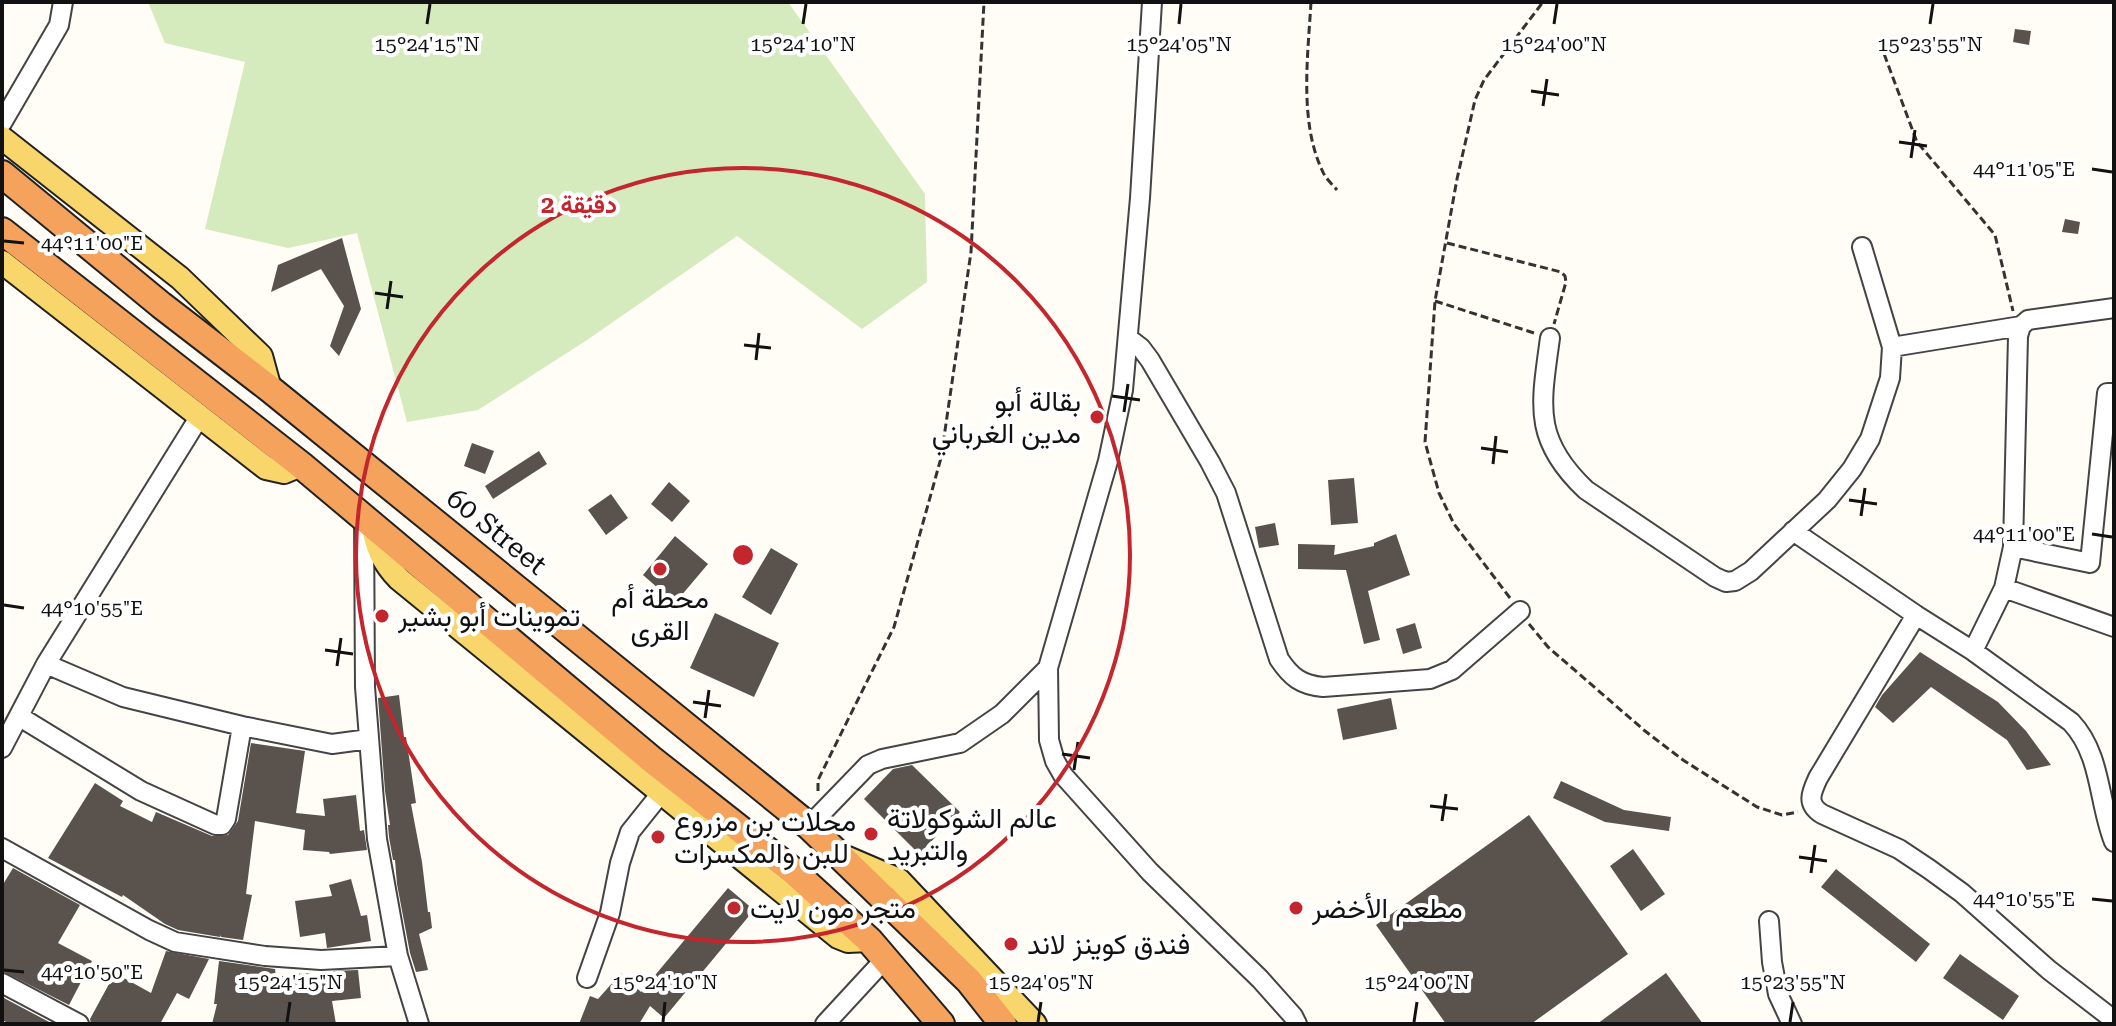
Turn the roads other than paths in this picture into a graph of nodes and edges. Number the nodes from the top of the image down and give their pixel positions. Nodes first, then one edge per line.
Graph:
1 (63, 2) edge
2 (1152, 2) edge
3 (2, 123) edge
4 (2, 138) edge
5 (2, 174) edge
6 (2, 231) edge
7 (1862, 247) dead end
8 (2, 262) edge
9 (33, 270) junction
10 (2114, 308) edge
11 (2018, 326) junction
12 (1128, 338) junction
13 (1550, 338) road end
14 (1892, 347) junction
15 (179, 385) junction
16 (270, 389) junction
17 (2114, 393) edge
18 (200, 416) junction
19 (301, 465) junction
20 (368, 520) junction
21 (1793, 531) junction
22 (2013, 547) junction
23 (2004, 588) junction
24 (1520, 611) road end
25 (1916, 615) junction
26 (2114, 627) edge
27 (1973, 651) junction
28 (46, 664) junction
29 (1048, 668) junction
30 (20, 717) junction
31 (242, 726) junction
32 (369, 739) junction
33 (2, 748) edge
34 (645, 766) junction
35 (662, 792) junction
36 (809, 826) junction
37 (2114, 842) edge
38 (2, 848) edge
39 (841, 855) junction
40 (1769, 921) dead end
41 (877, 950) junction
42 (398, 956) junction
43 (587, 978) dead end
44 (2, 983) edge
45 (2114, 1020) edge
46 (79, 1024) edge
47 (419, 1024) edge
48 (825, 1024) edge
49 (941, 1024) edge
50 (1003, 1024) edge
51 (1035, 1024) edge
52 (1297, 1024) edge
53 (1792, 1024) edge

1 - 3 street
2 - 12 street
4 - 16 main road
5 - 16 highway, 60 Street
6 - 9 highway
7 - 14 street
8 - 9 main road
9 - 15 highway
10 - 11 street
11 - 14 street
11 - 22 street
12 - 24 street
12 - 29 street
13 - 21 street
14 - 21 street
15 - 18 main road
15 - 19 highway
16 - 36 highway, 60 Street
17 - 22 street
18 - 19 main road
18 - 28 street
19 - 20 highway
20 - 32 street
20 - 34 highway
21 - 25 street
22 - 23 street
23 - 26 street
23 - 27 street
25 - 27 street
25 - 45 street
27 - 37 street
28 - 30 street
28 - 31 street
29 - 36 street
29 - 52 street
30 - 31 street
30 - 33 street
31 - 32 street
32 - 42 street
34 - 35 main road
34 - 41 highway
35 - 41 main road
35 - 43 street
36 - 39 highway, 60 Street
38 - 42 street
39 - 50 highway, 60 Street
39 - 51 main road
40 - 53 street
41 - 48 street
41 - 49 highway
42 - 47 street
44 - 46 street

